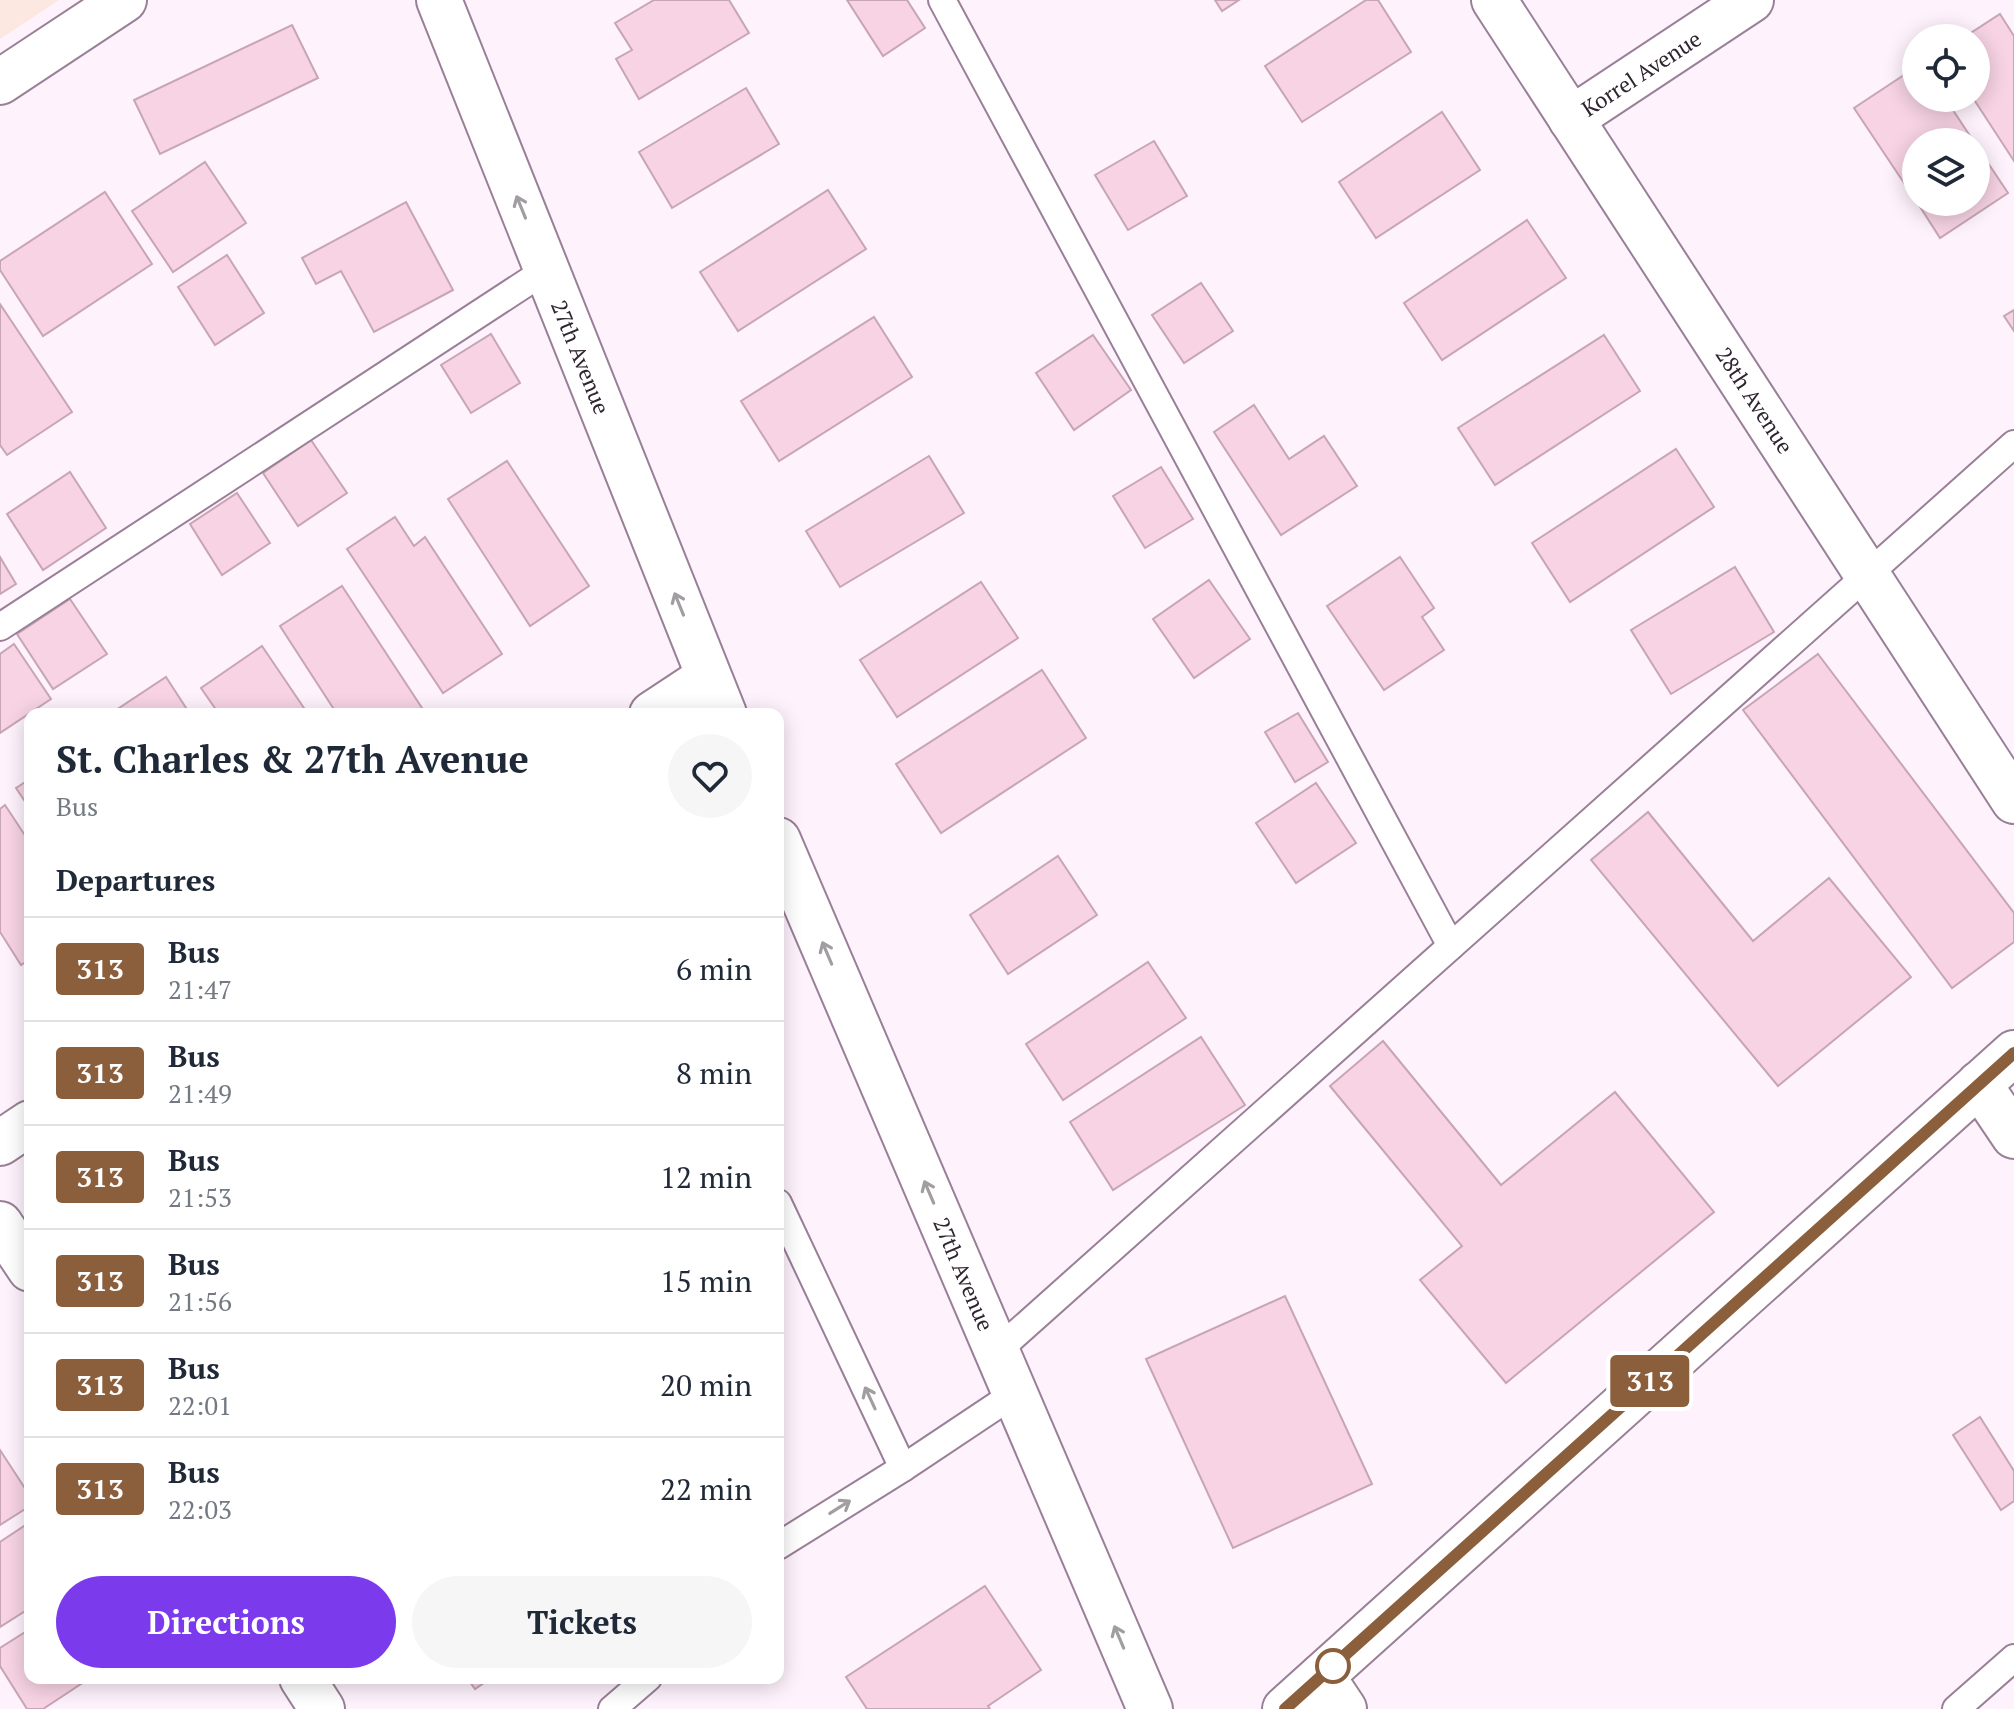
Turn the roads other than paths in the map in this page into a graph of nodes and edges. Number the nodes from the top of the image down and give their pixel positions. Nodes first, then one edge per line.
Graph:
1 (124, 0) edge
2 (439, 0) edge
3 (942, 0) edge
4 (1494, 0) edge
5 (1751, 0) edge
6 (0, 82) edge
7 (1571, 119) junction
8 (546, 270) junction
9 (2014, 444) edge
10 (1868, 574) junction
11 (0, 627) edge
12 (716, 695) edge
13 (672, 708) edge
14 (2014, 801) edge
15 (784, 854) edge
16 (1451, 946) junction
17 (2014, 1053) edge
18 (1979, 1084) junction
19 (24, 1127) edge
20 (2014, 1136) edge
21 (0, 1143) edge
22 (784, 1216) edge
23 (0, 1224) edge
24 (24, 1260) edge
25 (997, 1351) junction
26 (1014, 1394) junction
27 (903, 1468) junction
28 (784, 1542) edge
29 (2014, 1658) edge
30 (306, 1684) edge
31 (641, 1684) edge
32 (1333, 1692) edge
33 (322, 1709) edge
34 (612, 1709) edge
35 (1150, 1709) edge
36 (1285, 1709) edge
37 (1956, 1709) edge

1 - 6 street
8 -> 2 street, 27th Avenue
3 - 16 lane
4 - 7 street, 28th Avenue
5 - 7 street, Korrel Avenue
7 - 10 street, 28th Avenue
8 - 11 lane
12 -> 8 street, 27th Avenue
9 - 10 lane
10 - 14 street, 28th Avenue
10 - 16 lane
12 - 13 street
25 -> 15 street, 27th Avenue
16 - 25 lane
17 - 18 street
18 - 20 street
18 - 32 street
19 - 21 street
27 -> 22 lane
23 - 24 street
25 - 26 street, 27th Avenue
26 - 27 lane
35 -> 26 street, 27th Avenue
28 -> 27 lane
29 - 37 lane
30 - 33 street
31 - 34 lane
32 - 36 street

